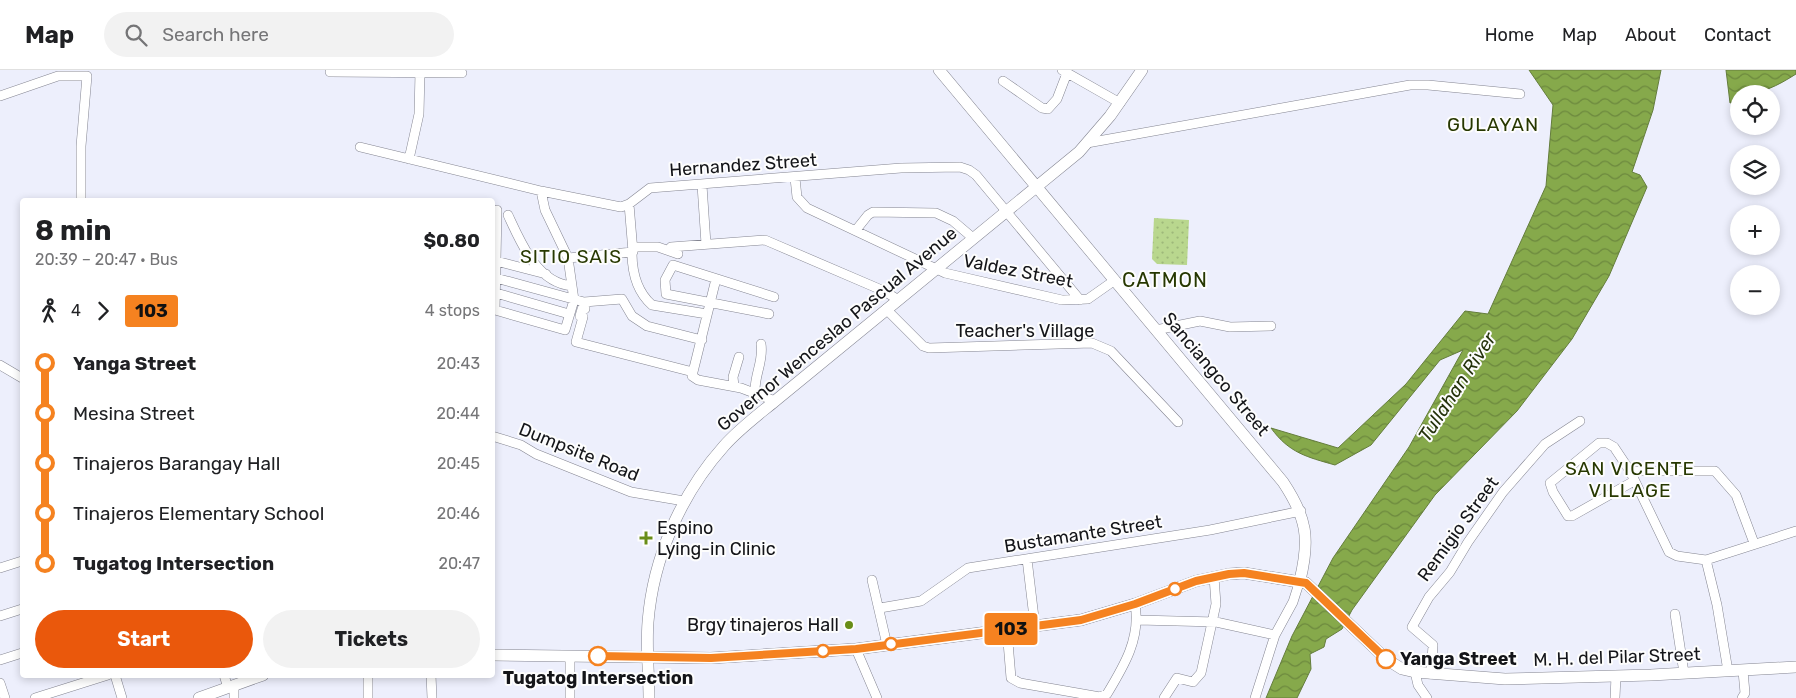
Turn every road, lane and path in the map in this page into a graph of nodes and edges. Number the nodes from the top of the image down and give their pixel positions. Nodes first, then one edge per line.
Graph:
1 (939, 70) edge
2 (1142, 70) edge
3 (1065, 71) edge
4 (330, 72) dead end
5 (420, 72) junction
6 (462, 73) dead end
7 (1003, 81) dead end
8 (1520, 94) dead end
9 (0, 96) edge
10 (1120, 103) junction
11 (1087, 143) junction
12 (360, 147) dead end
13 (409, 159) junction
14 (795, 178) junction
15 (702, 185) junction
16 (1038, 186) junction
17 (541, 191) junction
18 (81, 198) edge
19 (629, 204) junction
20 (497, 210) dead end
21 (1008, 212) junction
22 (508, 215) dead end
23 (856, 230) junction
24 (973, 238) junction
25 (706, 244) junction
26 (633, 250) junction
27 (568, 258) junction
28 (496, 261) junction
29 (935, 270) junction
30 (546, 274) junction
31 (496, 278) junction
32 (716, 279) junction
33 (1115, 280) junction
34 (572, 286) junction
35 (496, 293) junction
36 (774, 297) dead end
37 (897, 299) junction
38 (574, 300) junction
39 (1080, 300) junction
40 (585, 302) junction
41 (710, 302) junction
42 (886, 309) junction
43 (570, 314) junction
44 (707, 314) junction
45 (768, 314) dead end
46 (1271, 326) dead end
47 (1156, 330) junction
48 (702, 340) junction
49 (761, 344) dead end
50 (739, 357) dead end
51 (0, 365) edge
52 (693, 372) junction
53 (20, 377) edge
54 (734, 386) junction
55 (755, 393) junction
56 (775, 400) junction
57 (1580, 421) dead end
58 (1178, 422) dead end
59 (495, 437) edge
60 (1630, 471) junction
61 (1634, 481) junction
62 (684, 501) junction
63 (1300, 511) junction
64 (1796, 531) edge
65 (1754, 543) junction
66 (1027, 559) junction
67 (1706, 560) junction
68 (20, 562) edge
69 (0, 568) edge
70 (1214, 577) junction
71 (872, 580) dead end
72 (1300, 580) junction
73 (1135, 604) junction
74 (880, 608) junction
75 (20, 610) edge
76 (1675, 614) dead end
77 (0, 616) edge
78 (1138, 620) junction
79 (1213, 622) junction
80 (1035, 626) junction
81 (1007, 630) junction
82 (1275, 635) junction
83 (886, 645) junction
84 (856, 649) junction
85 (20, 654) edge
86 (495, 655) edge
87 (570, 656) junction
88 (648, 657) junction
89 (0, 660) edge
90 (1796, 667) edge
91 (1728, 671) junction
92 (1743, 671) junction
93 (1415, 672) junction
94 (1684, 673) junction
95 (1431, 674) junction
96 (1616, 676) junction
97 (98, 678) edge
98 (116, 678) edge
99 (226, 678) edge
100 (257, 678) edge
101 (368, 678) edge
102 (431, 678) edge
103 (0, 683) edge
104 (232, 690) edge
105 (5, 698) edge
106 (35, 698) edge
107 (122, 698) edge
108 (199, 698) edge
109 (368, 698) edge
110 (432, 698) edge
111 (570, 698) edge
112 (649, 698) edge
113 (877, 698) edge
114 (1164, 698) edge
115 (1255, 698) edge
116 (1427, 698) edge
117 (1615, 698) edge
118 (1742, 698) edge

1 - 16 main road, Sanciangco Street
2 - 10 main road, Governor Wenceslao Pascual Avenue
3 - 7 street
3 - 10 street
4 - 5 street
5 - 6 street
5 - 13 street
8 - 11 street
9 - 18 street
10 - 11 main road, Governor Wenceslao Pascual Avenue
11 - 16 main road, Governor Wenceslao Pascual Avenue
12 - 13 street
13 - 17 street
14 - 15 street, Hernandez Street
14 - 21 street, Hernandez Street
14 - 23 street, Valdez Street
15 - 19 street, Hernandez Street
15 - 25 street
16 - 21 main road, Governor Wenceslao Pascual Avenue
16 - 33 main road, Sanciangco Street
17 - 19 street
17 - 27 street
19 - 26 street
20 - 28 street
21 - 24 main road, Governor Wenceslao Pascual Avenue
21 - 39 street, Hernandez Street
22 - 30 street
23 - 24 street
23 - 29 street, Valdez Street
24 - 29 main road, Governor Wenceslao Pascual Avenue
25 - 26 street
25 - 37 street
26 - 27 street
26 - 44 street
27 - 34 street
28 - 30 street
28 - 31 street
29 - 37 main road, Governor Wenceslao Pascual Avenue
29 - 39 street, Valdez Street
30 - 34 street
31 - 35 street
31 - 38 street
32 - 36 street
32 - 41 street
32 - 41 street
33 - 39 street, Valdez Street
33 - 47 main road, Sanciangco Street
34 - 38 street
35 - 43 street
35 - 43 street
37 - 42 main road, Governor Wenceslao Pascual Avenue
38 - 40 street
38 - 43 street
40 - 48 street
40 - 52 street
41 - 44 street
41 - 45 street
42 - 56 main road, Governor Wenceslao Pascual Avenue
42 - 58 street, Teacher's Village
44 - 48 street
46 - 47 street
47 - 63 main road, Sanciangco Street
48 - 52 street
49 - 55 street
50 - 54 street
51 - 53 street
52 - 54 street
54 - 55 street
55 - 56 street
56 - 62 main road, Governor Wenceslao Pascual Avenue
57 - 95 street, Remigio Street
59 - 62 street, Dumpsite Road
60 - 61 street
60 - 61 street
60 - 65 street
61 - 67 street
62 - 88 main road, Governor Wenceslao Pascual Avenue
63 - 66 street, Bustamante Street
63 - 72 main road, Sanciangco Street
64 - 65 street
65 - 67 street
66 - 74 street, Bustamante Street
66 - 80 street
67 - 91 street
68 - 69 street
70 - 72 main road, M. H. del Pilar Street
70 - 73 main road, M. H. del Pilar Street
70 - 79 street
71 - 74 street
72 - 82 street
72 - 93 main road, M. H. del Pilar Street
73 - 78 street
73 - 80 main road, M. H. del Pilar Street
74 - 83 street
75 - 77 street
76 - 94 street
78 - 79 street
78 - 81 street
79 - 82 street
79 - 114 street
80 - 81 main road, M. H. del Pilar Street
81 - 83 main road, M. H. del Pilar Street
82 - 115 street
83 - 84 main road, M. H. del Pilar Street
84 - 88 main road, M. H. del Pilar Street
84 - 113 street
85 - 89 street
86 - 87 main road, M. H. del Pilar Street
87 - 88 main road, M. H. del Pilar Street
87 - 111 street
88 - 112 main road, Governor Wenceslao Pascual Avenue
90 - 92 main road, M. H. del Pilar Street
91 - 92 main road, M. H. del Pilar Street
91 - 94 main road, M. H. del Pilar Street
92 - 118 street
93 - 95 main road, M. H. del Pilar Street
93 - 116 street
94 - 96 main road, M. H. del Pilar Street
95 - 96 main road, M. H. del Pilar Street
96 - 117 street
97 - 106 street
98 - 107 street
99 - 104 street
100 - 104 main road
101 - 109 street
102 - 110 street
103 - 105 street
104 - 108 main road

